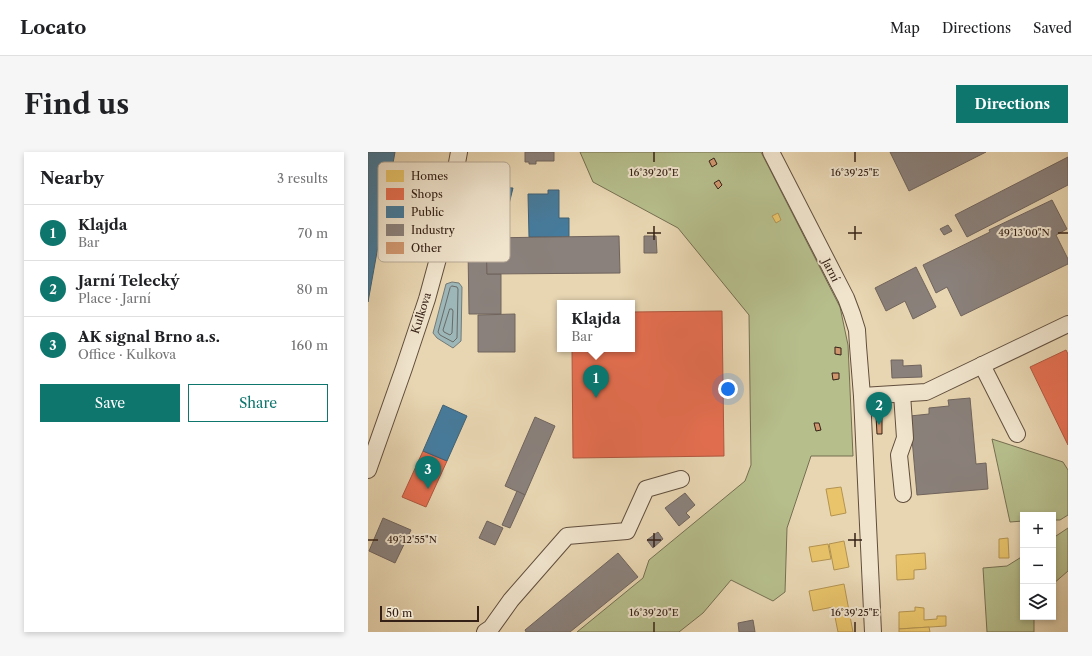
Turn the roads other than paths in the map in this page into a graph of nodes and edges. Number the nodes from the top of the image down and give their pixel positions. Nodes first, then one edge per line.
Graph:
1 (459, 152) edge
2 (771, 152) edge
3 (457, 162) edge
4 (437, 262) edge
5 (1067, 327) edge
6 (982, 365) junction
7 (902, 394) junction
8 (862, 396) junction
9 (1017, 434) dead end
10 (368, 470) edge
11 (681, 479) dead end
12 (903, 494) dead end
13 (485, 632) edge
14 (873, 632) edge

1 - 3 street, Kulkova
2 - 8 street, Jarní
4 - 10 street, Kulkova
5 - 6 street
6 - 7 street
6 - 9 street
7 - 8 street
7 - 12 street
8 - 14 street, Jarní
11 - 13 street

